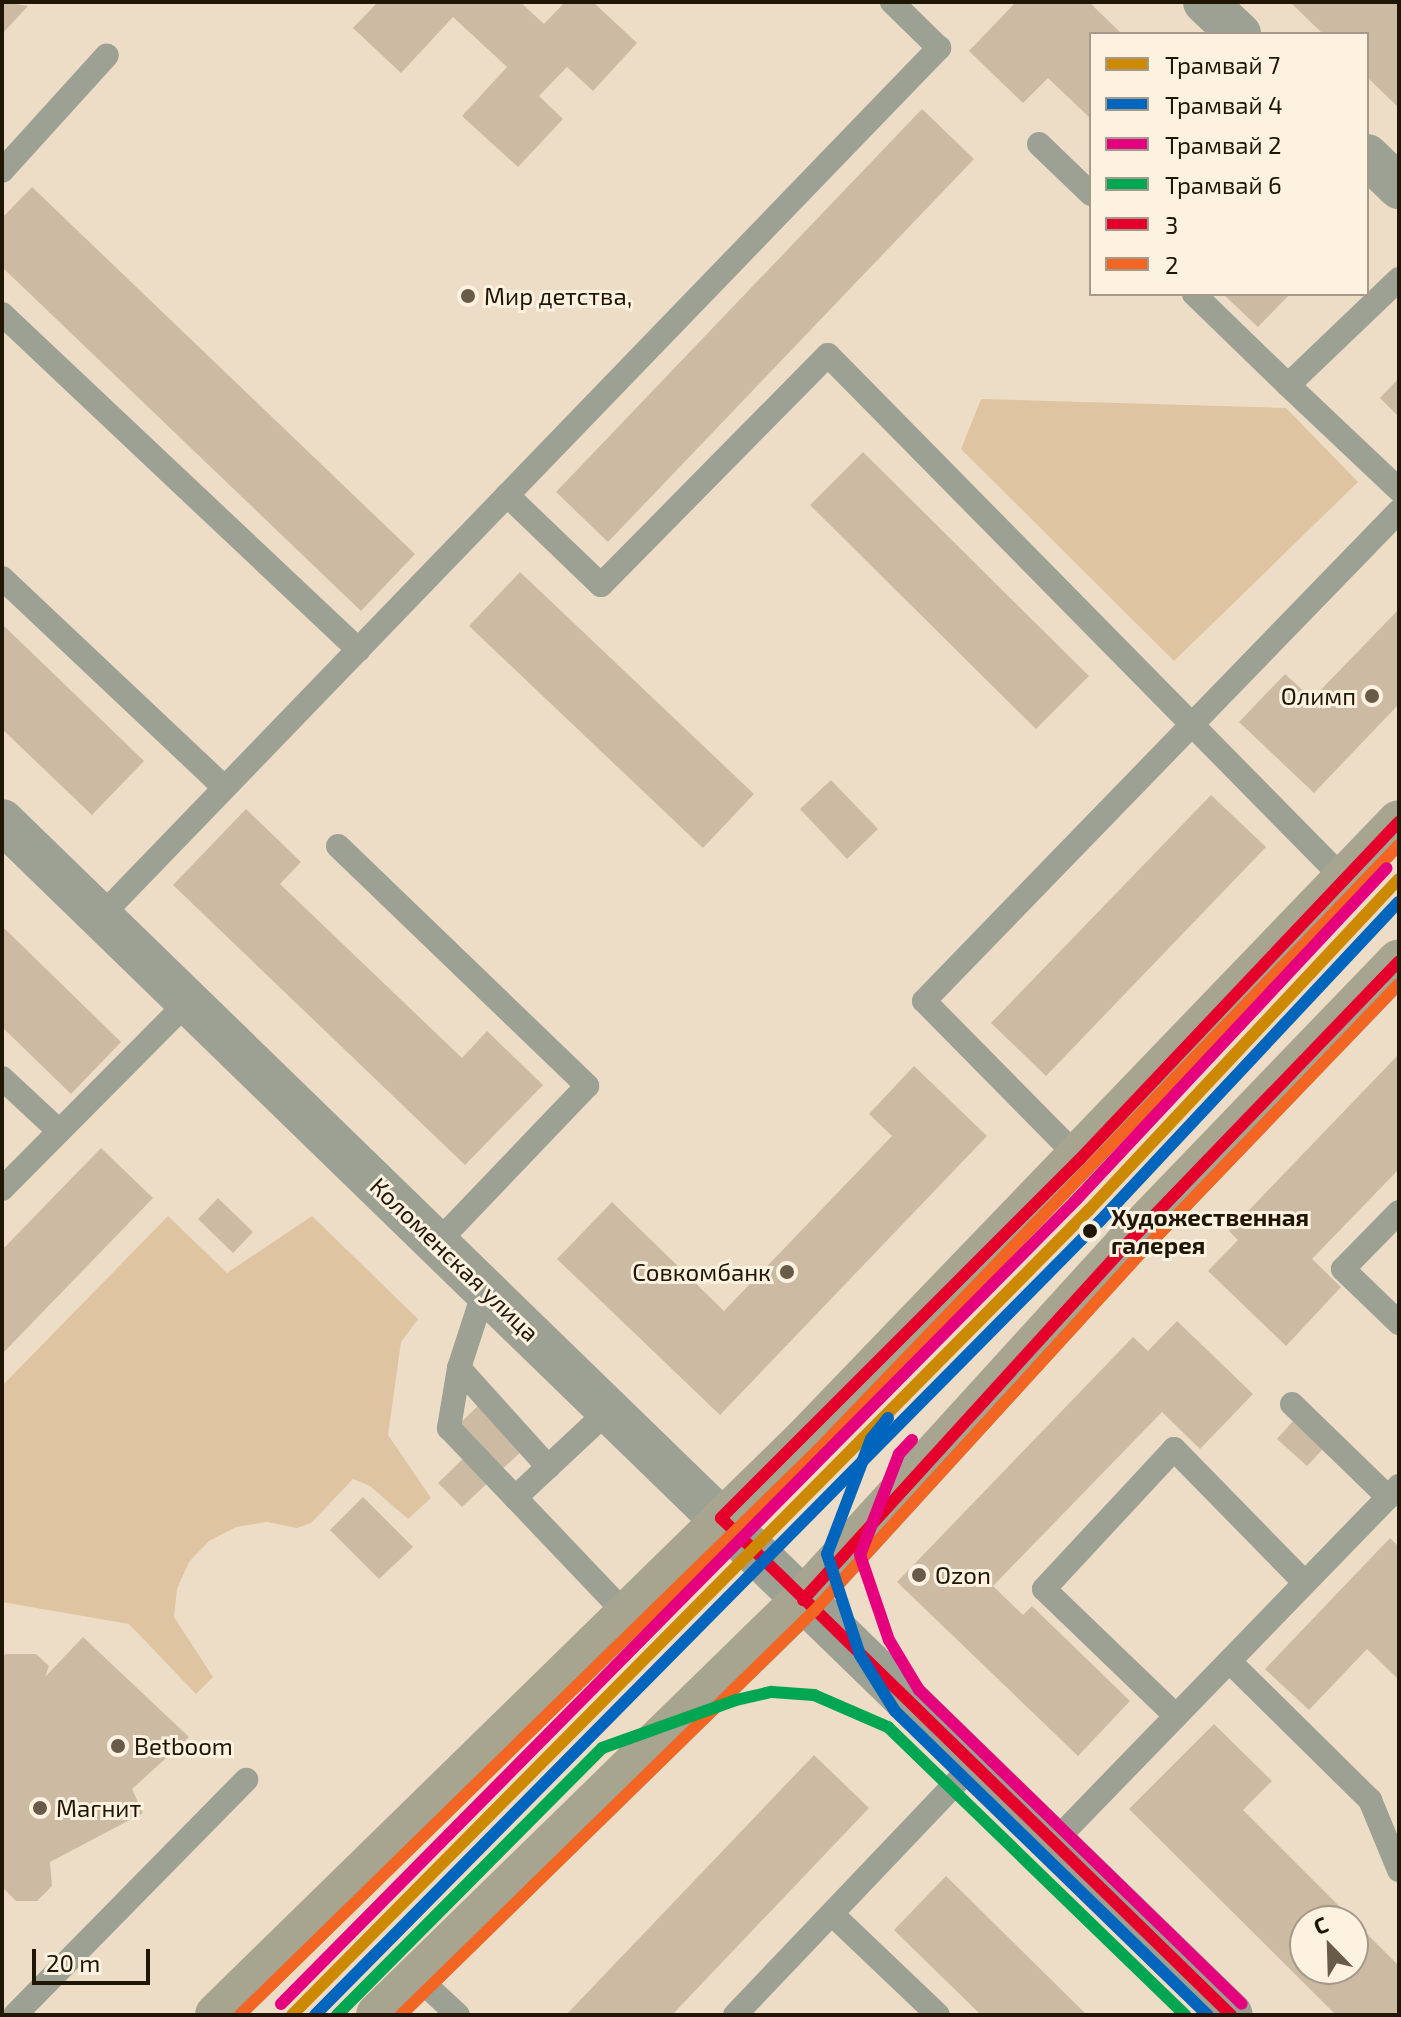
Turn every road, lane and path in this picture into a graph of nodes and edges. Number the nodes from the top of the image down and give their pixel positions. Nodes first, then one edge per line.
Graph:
1 (892, 2) edge
2 (1205, 2) edge
3 (1237, 32) edge
4 (107, 55) dead end
5 (1039, 144) dead end
6 (1369, 158) edge
7 (2, 171) edge
8 (1399, 187) edge
9 (1089, 192) edge
10 (1399, 279) edge
11 (1196, 296) edge
12 (2, 314) edge
13 (1288, 385) junction
14 (1399, 490) edge
15 (507, 495) junction
16 (1399, 511) edge
17 (2, 578) edge
18 (359, 650) junction
19 (1189, 724) junction
20 (224, 787) junction
21 (2, 821) edge
22 (1399, 822) edge
23 (338, 846) dead end
24 (1345, 880) junction
25 (101, 916) junction
26 (1399, 961) edge
27 (190, 1000) junction
28 (2, 1078) edge
29 (59, 1131) junction
30 (1080, 1159) junction
31 (2, 1189) edge
32 (1399, 1212) edge
33 (437, 1243) junction
34 (485, 1288) junction
35 (1399, 1323) edge
36 (459, 1368) junction
37 (1292, 1404) dead end
38 (610, 1409) junction
39 (548, 1467) junction
40 (1394, 1491) edge
41 (515, 1498) junction
42 (721, 1518) junction
43 (1305, 1583) junction
44 (803, 1600) junction
45 (624, 1612) junction
46 (1230, 1662) junction
47 (1176, 1716) junction
48 (972, 1766) junction
49 (246, 1780) dead end
50 (1054, 1842) junction
51 (1399, 1870) edge
52 (832, 1914) junction
53 (416, 1976) junction
54 (15, 2015) edge
55 (217, 2015) edge
56 (378, 2015) edge
57 (458, 2015) edge
58 (735, 2015) edge
59 (938, 2015) edge
60 (1231, 2015) edge

1 - 15 lane
2 - 3 street
4 - 7 lane
5 - 9 lane
6 - 8 street
10 - 13 lane
11 - 13 lane
12 - 18 lane
13 - 14 lane
15 - 18 lane
15 - 19 lane
16 - 19 lane
17 - 20 lane
18 - 20 lane
19 - 24 lane
19 - 30 lane
20 - 25 lane
21 - 25 street, Коломенская улица
22 - 24 highway
23 - 33 lane
24 - 30 highway
25 - 27 street, Коломенская улица
26 - 44 highway
27 - 29 lane
27 - 33 street, Коломенская улица
28 - 29 lane
29 - 31 lane
30 - 42 highway
32 - 35 lane
33 - 34 street, Коломенская улица
34 - 36 lane
34 - 38 street, Коломенская улица
36 - 39 lane
36 - 41 lane
37 - 40 lane
38 - 39 lane
38 - 42 street, Коломенская улица
39 - 41 lane
40 - 43 lane
41 - 45 lane
42 - 44 street, Коломенская улица
42 - 45 highway
43 - 46 lane
43 - 47 lane
44 - 48 street, Коломенская улица
44 - 53 highway
45 - 55 highway
46 - 47 lane
46 - 51 lane
47 - 50 lane
48 - 50 street, Коломенская улица
48 - 52 lane
49 - 54 lane
50 - 60 street, Коломенская улица
52 - 58 lane
52 - 59 lane
53 - 56 highway
53 - 57 lane

